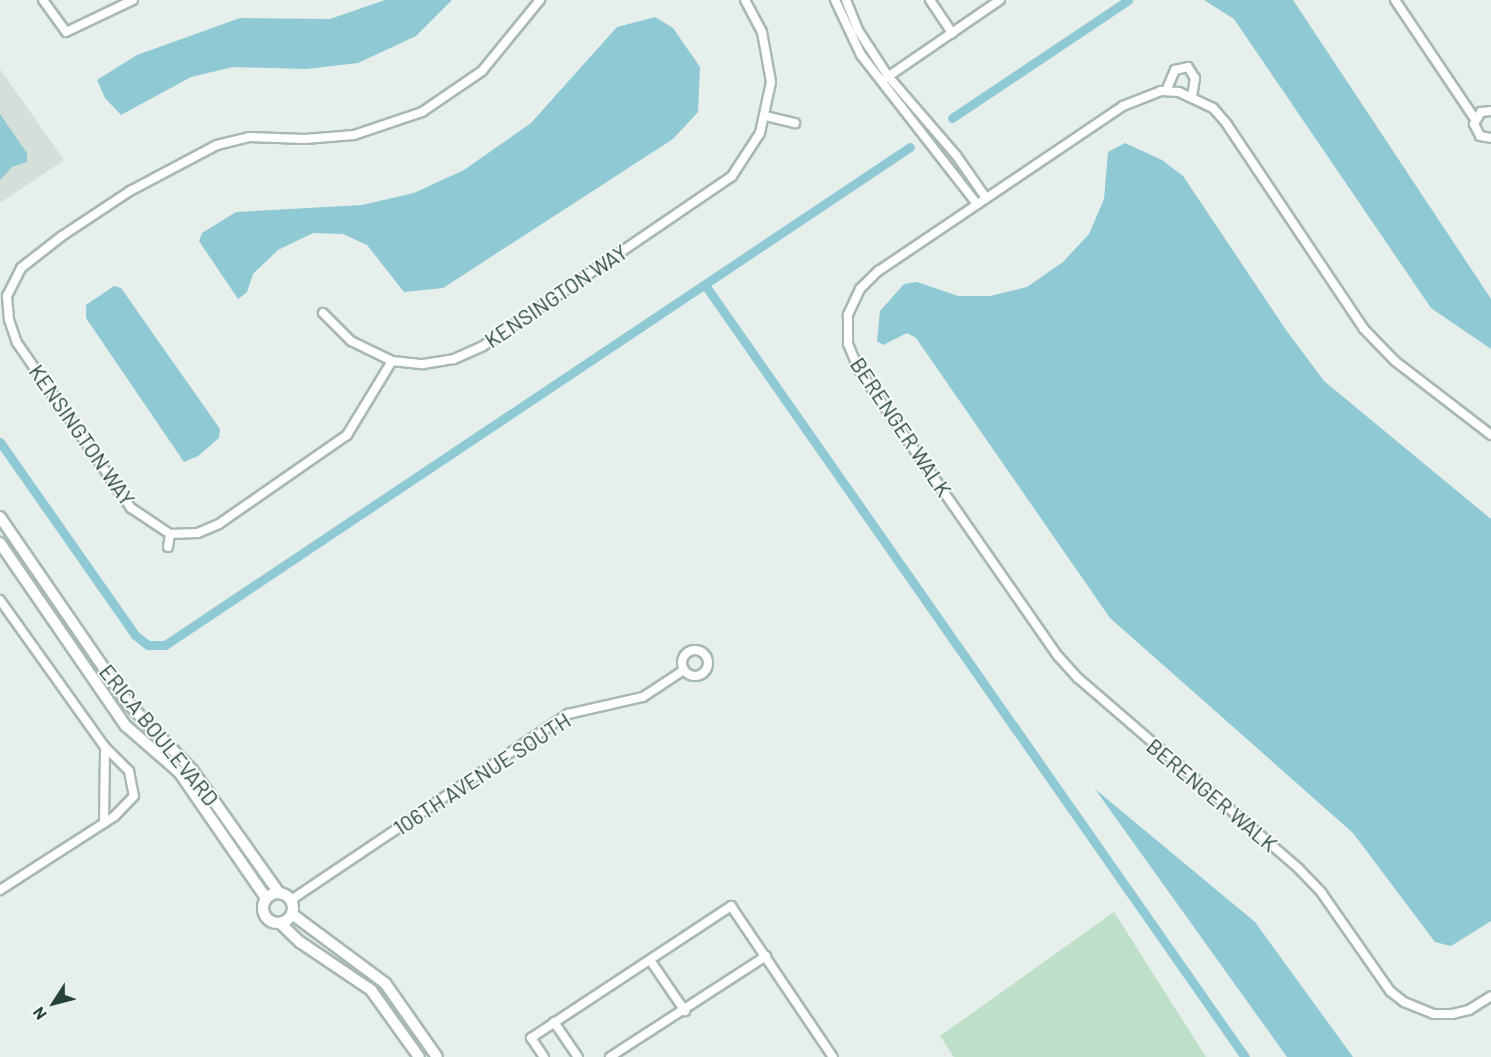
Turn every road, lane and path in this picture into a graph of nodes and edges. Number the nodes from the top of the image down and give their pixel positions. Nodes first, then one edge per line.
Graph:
1 (43, 0) edge
2 (133, 0) edge
3 (540, 0) edge
4 (745, 0) edge
5 (835, 0) edge
6 (846, 0) edge
7 (930, 0) edge
8 (1000, 0) edge
9 (1395, 0) edge
10 (952, 33) junction
11 (888, 76) junction
12 (880, 82) junction
13 (1166, 91) junction
14 (1192, 96) junction
15 (1491, 111) edge
16 (766, 116) junction
17 (1475, 120) junction
18 (795, 123) dead end
19 (1491, 138) edge
20 (986, 198) junction
21 (977, 204) junction
22 (4, 296) edge
23 (323, 313) dead end
24 (392, 361) junction
25 (1491, 435) edge
26 (0, 517) edge
27 (170, 534) junction
28 (0, 543) edge
29 (168, 547) dead end
30 (0, 600) edge
31 (684, 670) dead end
32 (105, 747) junction
33 (104, 823) junction
34 (0, 890) edge
35 (279, 893) junction
36 (266, 898) junction
37 (291, 900) junction
38 (292, 914) junction
39 (280, 923) junction
40 (766, 956) junction
41 (650, 960) junction
42 (1491, 996) edge
43 (684, 1011) junction
44 (554, 1022) junction
45 (419, 1057) edge
46 (437, 1057) edge
47 (544, 1057) edge
48 (578, 1057) edge
49 (610, 1057) edge
50 (833, 1057) edge

1 - 2 street
3 - 22 street, KENSINGTON WAY
4 - 16 street, KENSINGTON WAY
5 - 12 street
6 - 11 street
7 - 10 street
8 - 10 street
9 - 17 street
10 - 11 street
11 - 12 street
11 - 20 street
12 - 21 street
13 - 14 street, BERENGER WALK
13 - 14 street
13 - 20 street, BERENGER WALK
14 - 25 street, BERENGER WALK
15 - 17 street
16 - 18 street
16 - 24 street, KENSINGTON WAY
17 - 19 street
20 - 21 street, BERENGER WALK
21 - 42 street, BERENGER WALK
22 - 27 street, KENSINGTON WAY
23 - 24 street
24 - 27 street
26 - 35 street, ERICA BOULEVARD
27 - 29 street
28 - 36 street, ERICA BOULEVARD
30 - 32 street
31 - 37 street, 106TH AVENUE SOUTH
32 - 33 street
32 - 33 street
33 - 34 street
35 - 36 street
35 - 37 street
36 - 39 street
37 - 38 street
38 - 39 street
38 - 46 street
39 - 45 street
40 - 41 street
40 - 43 street
40 - 50 street
41 - 43 street
41 - 44 street
43 - 49 street
44 - 47 street
44 - 48 street

